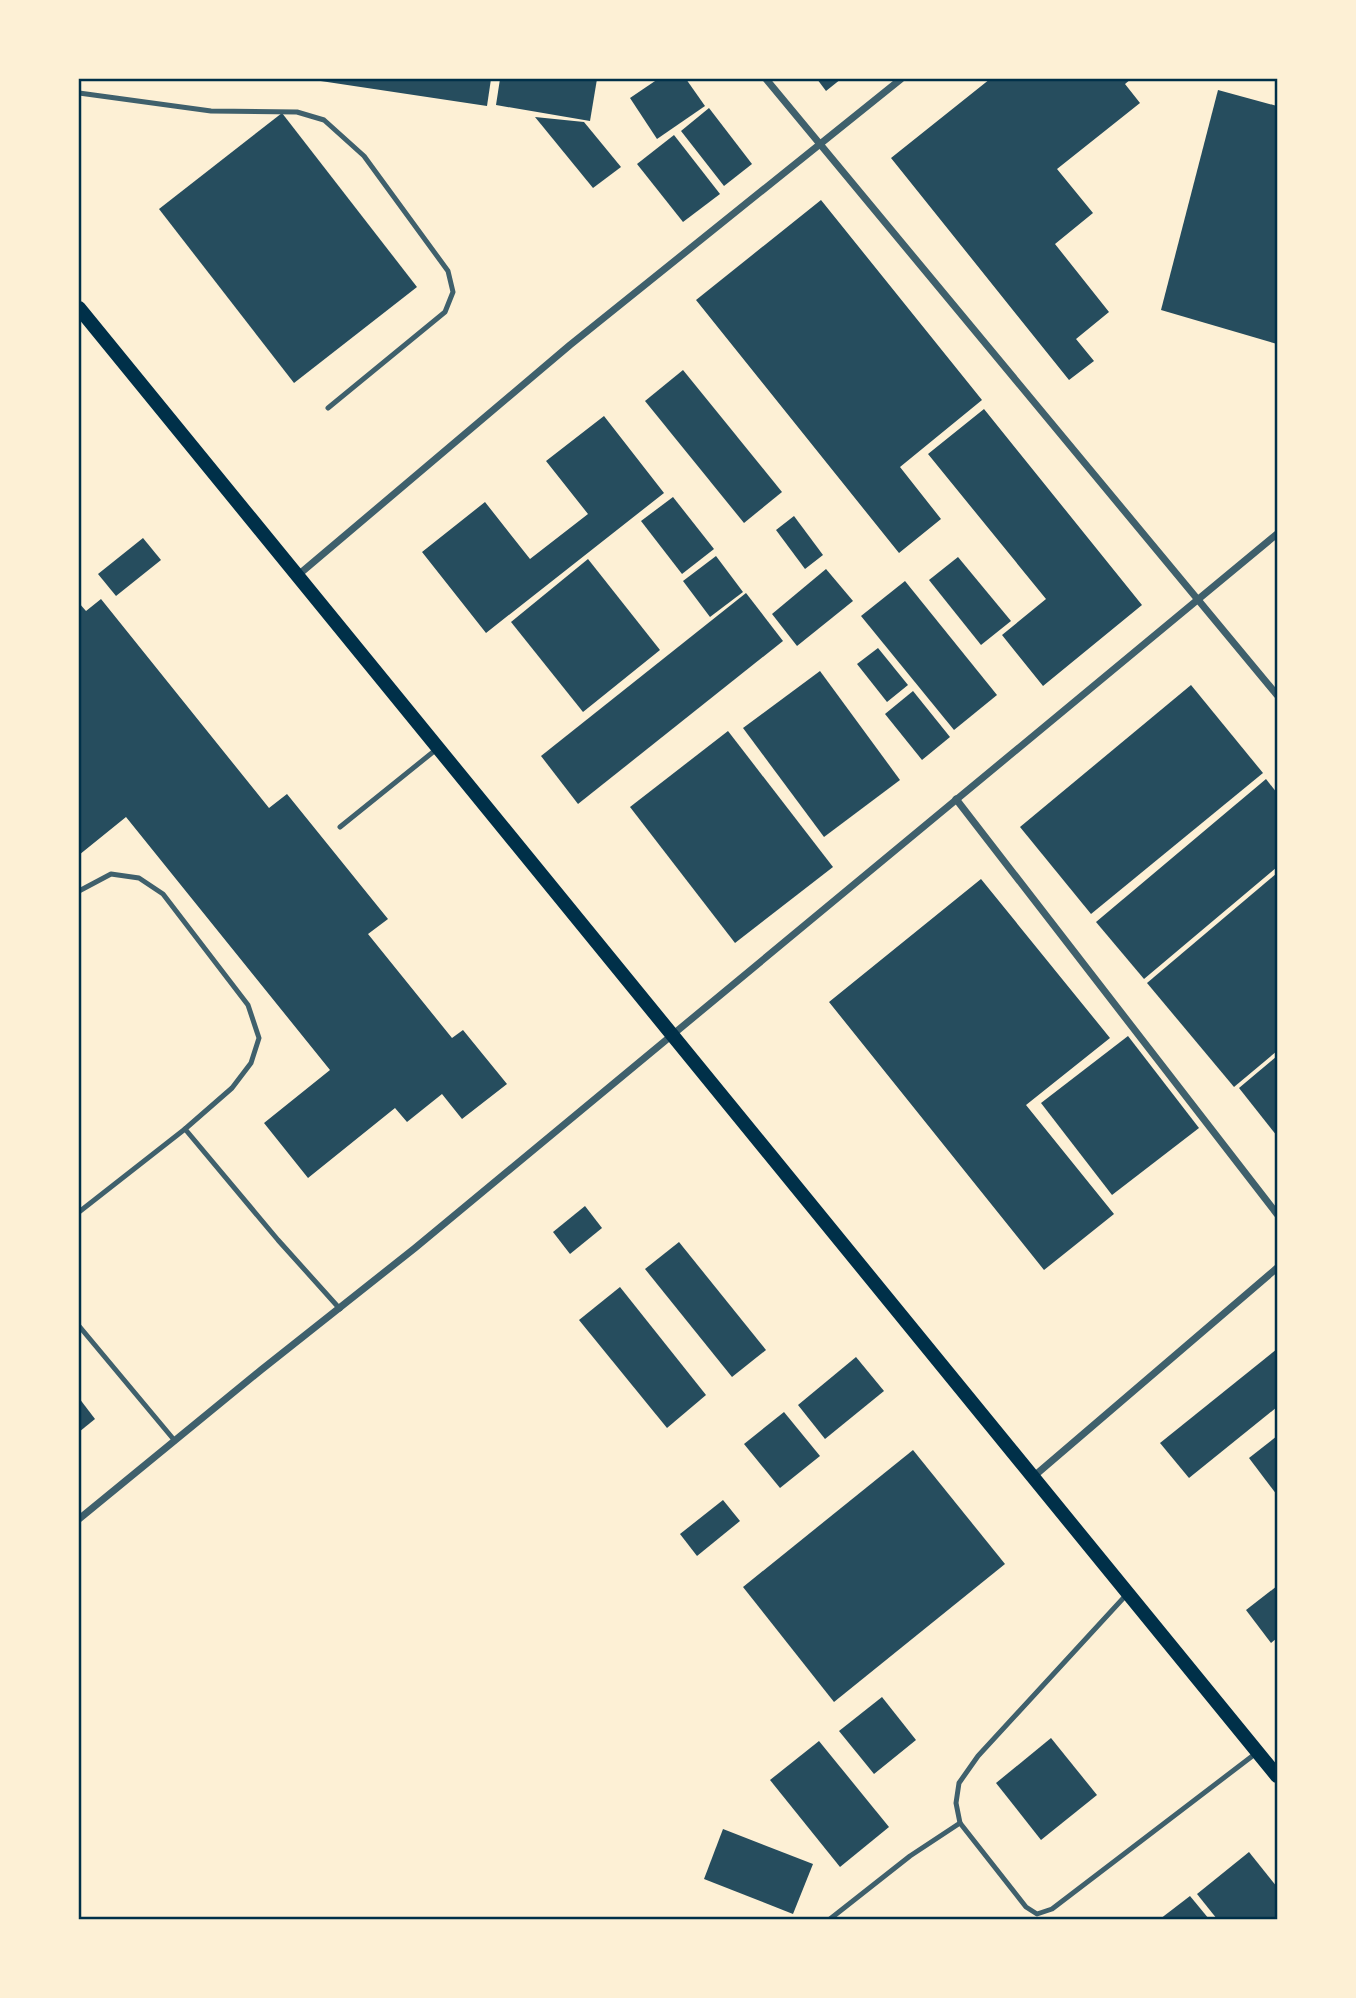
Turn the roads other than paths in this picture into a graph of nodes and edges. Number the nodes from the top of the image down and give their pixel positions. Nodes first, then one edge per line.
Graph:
1 (766, 79) edge
2 (901, 79) edge
3 (79, 93) edge
4 (820, 145) junction
5 (79, 308) edge
6 (328, 408) dead end
7 (1277, 534) edge
8 (297, 576) junction
9 (1197, 600) junction
10 (1277, 695) edge
11 (438, 748) junction
12 (956, 799) junction
13 (340, 827) dead end
14 (79, 891) edge
15 (672, 1035) junction
16 (185, 1129) junction
17 (79, 1212) edge
18 (1277, 1214) edge
19 (1277, 1268) edge
20 (340, 1309) junction
21 (79, 1326) edge
22 (175, 1441) junction
23 (1033, 1477) junction
24 (79, 1519) edge
25 (1128, 1593) junction
26 (1258, 1752) junction
27 (1277, 1776) edge
28 (960, 1823) junction
29 (830, 1919) edge

1 - 4 street
2 - 4 street
3 - 6 lane
4 - 8 street
4 - 9 street
5 - 8 main road
7 - 9 street
8 - 11 main road
9 - 10 street
9 - 12 street
11 - 13 lane
11 - 15 main road
12 - 15 street
12 - 18 street
14 - 16 lane
15 - 20 street
15 - 23 main road
16 - 17 lane
16 - 20 lane
19 - 23 street
20 - 22 street
21 - 22 lane
22 - 24 street
23 - 25 main road
25 - 26 main road
25 - 28 lane
26 - 27 main road
26 - 28 lane
28 - 29 lane

